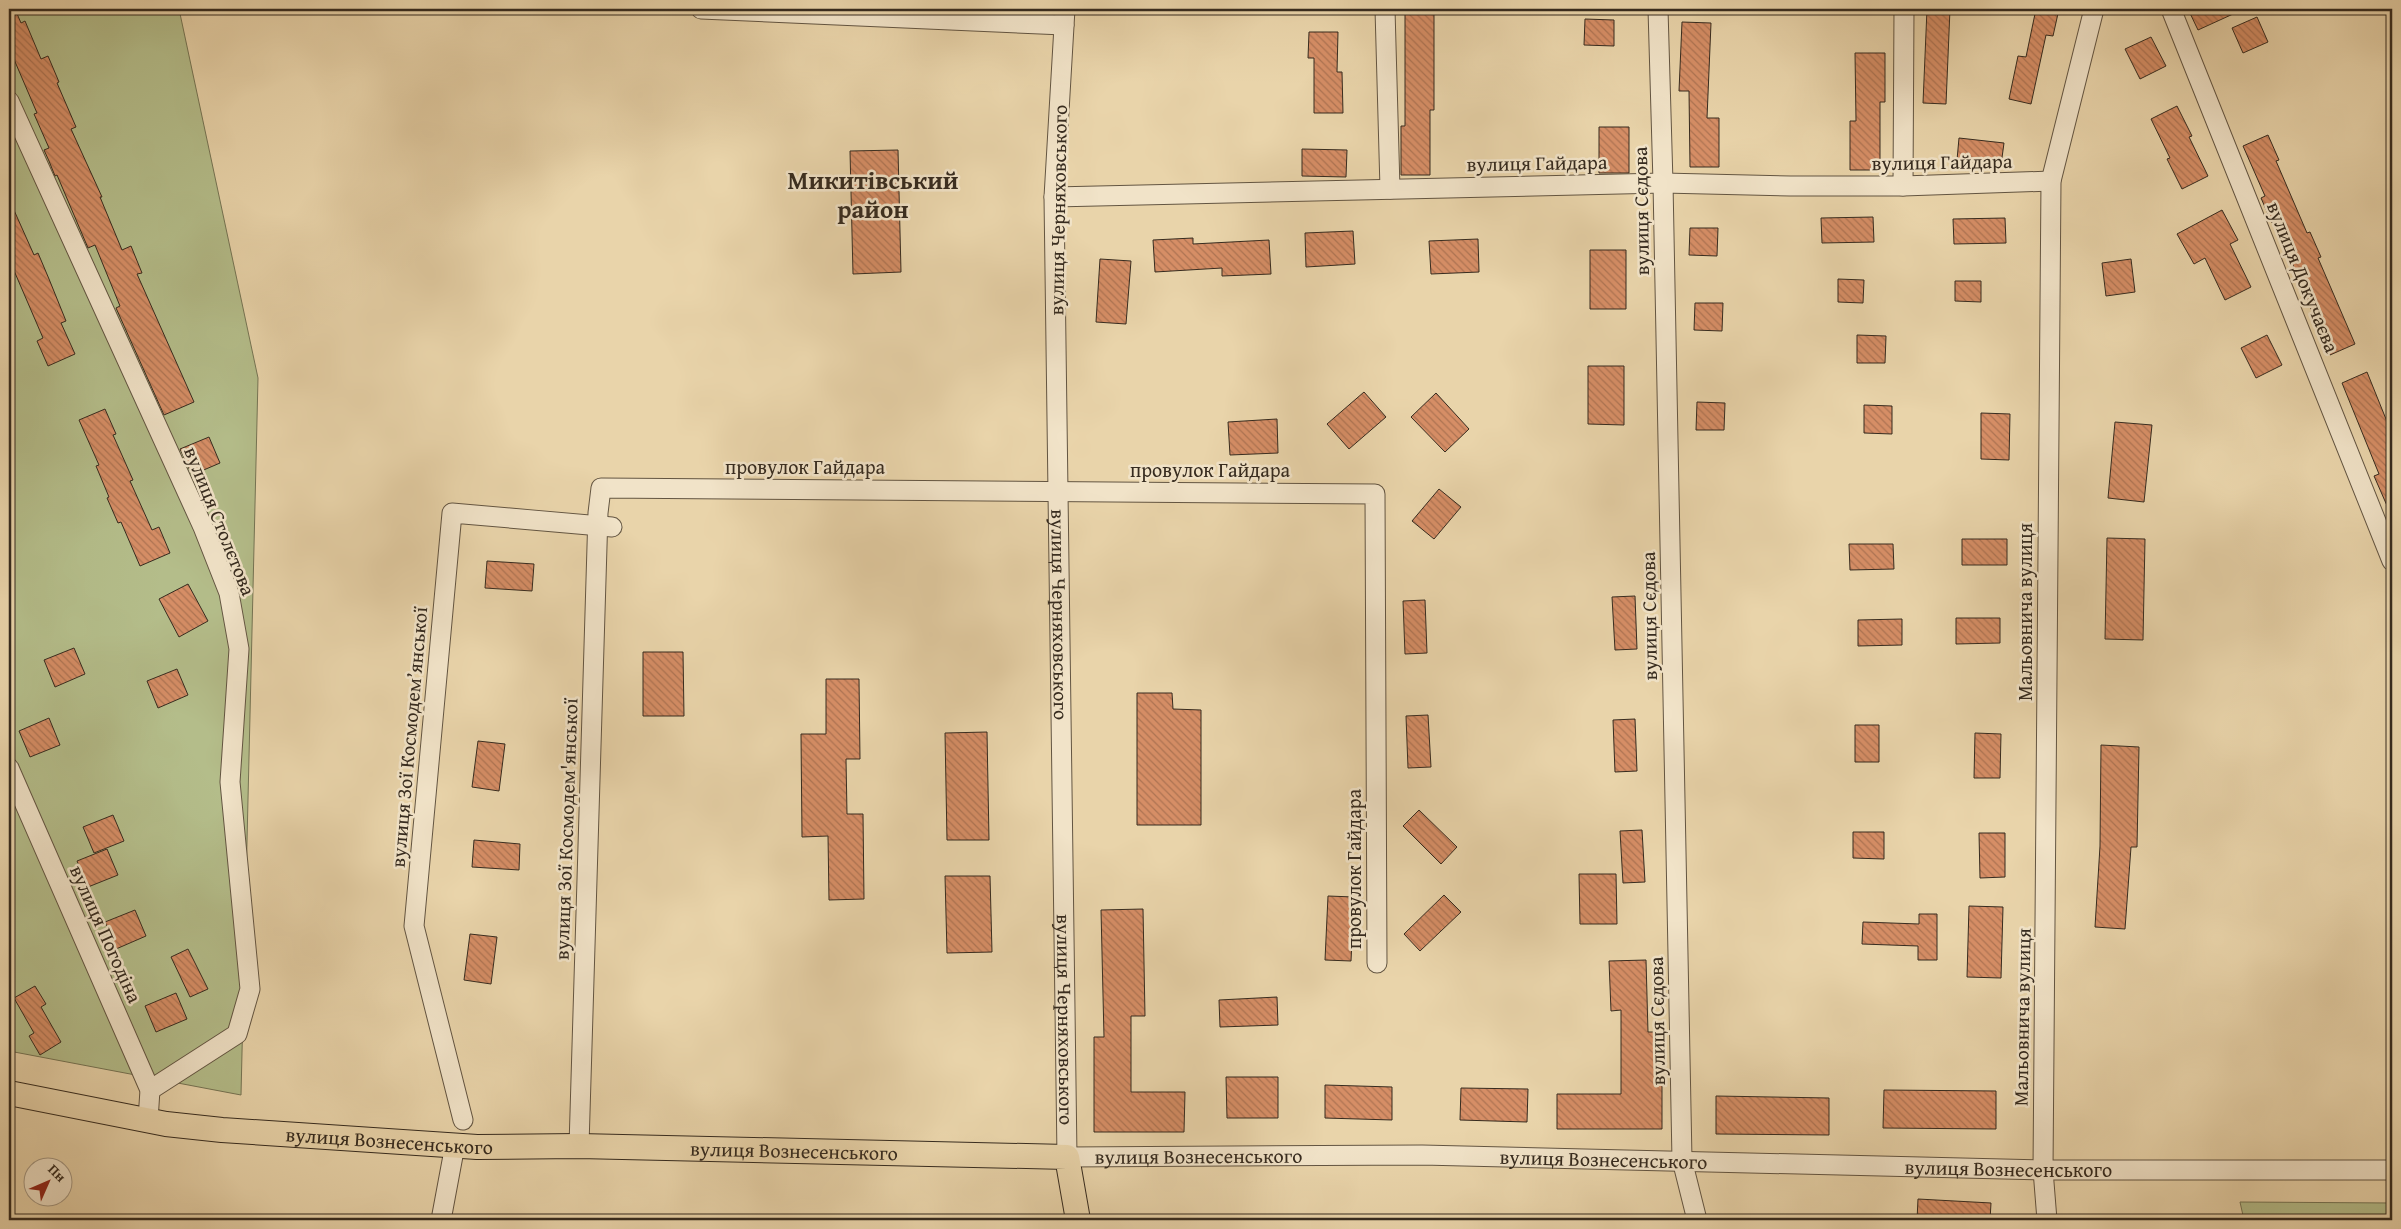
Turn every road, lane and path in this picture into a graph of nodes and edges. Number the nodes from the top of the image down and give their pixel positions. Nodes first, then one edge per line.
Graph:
1 (701, 9) edge
2 (1385, 9) edge
3 (1658, 9) edge
4 (1904, 9) edge
5 (2094, 9) edge
6 (2171, 9) edge
7 (1064, 17) edge
8 (9, 101) edge
9 (2051, 182) junction
10 (1663, 183) junction
11 (1903, 186) junction
12 (1390, 189) junction
13 (1054, 197) junction
14 (1058, 492) junction
15 (602, 522) junction
16 (2392, 561) edge
17 (9, 768) edge
18 (1376, 963) dead end
19 (150, 1090) junction
20 (9, 1093) edge
21 (148, 1120) junction
22 (463, 1120) dead end
23 (466, 1146) junction
24 (579, 1146) junction
25 (1067, 1157) junction
26 (1682, 1160) junction
27 (2043, 1170) junction
28 (2392, 1170) edge
29 (442, 1220) edge
30 (1078, 1220) edge
31 (1697, 1220) edge
32 (2047, 1220) edge

1 - 7 street
2 - 12 street
3 - 10 street, вулиця Сєдова
4 - 11 street
5 - 9 street, Мальовнича вулиця
6 - 16 street, вулиця Докучаєва
7 - 13 street, вулиця Черняховського
8 - 19 street, вулиця Столєтова
9 - 11 street, вулиця Гайдара
9 - 27 street, Мальовнича вулиця
10 - 11 street, вулиця Гайдара
10 - 12 street, вулиця Гайдара
10 - 26 street, вулиця Сєдова
12 - 13 street, вулиця Гайдара
13 - 14 street, вулиця Черняховського
14 - 15 street, провулок Гайдара
14 - 18 street, провулок Гайдара
14 - 25 street, вулиця Черняховського
15 - 22 street, вулиця Зої Космодем’янської
15 - 24 street, вулиця Зої Космодем'янської
17 - 19 street, вулиця Погодіна
19 - 21 street, вулиця Погодіна
20 - 21 main road, вулиця Вознесенського
21 - 23 main road, вулиця Вознесенського
23 - 24 main road, вулиця Вознесенського
23 - 29 street
24 - 25 main road, вулиця Вознесенського
25 - 26 street, вулиця Вознесенського
25 - 30 main road, вулиця Черняховського
26 - 27 street, вулиця Вознесенського
26 - 31 street, вулиця Сєдова
27 - 28 street, вулиця Вознесенського
27 - 32 street, Мальовнича вулиця

